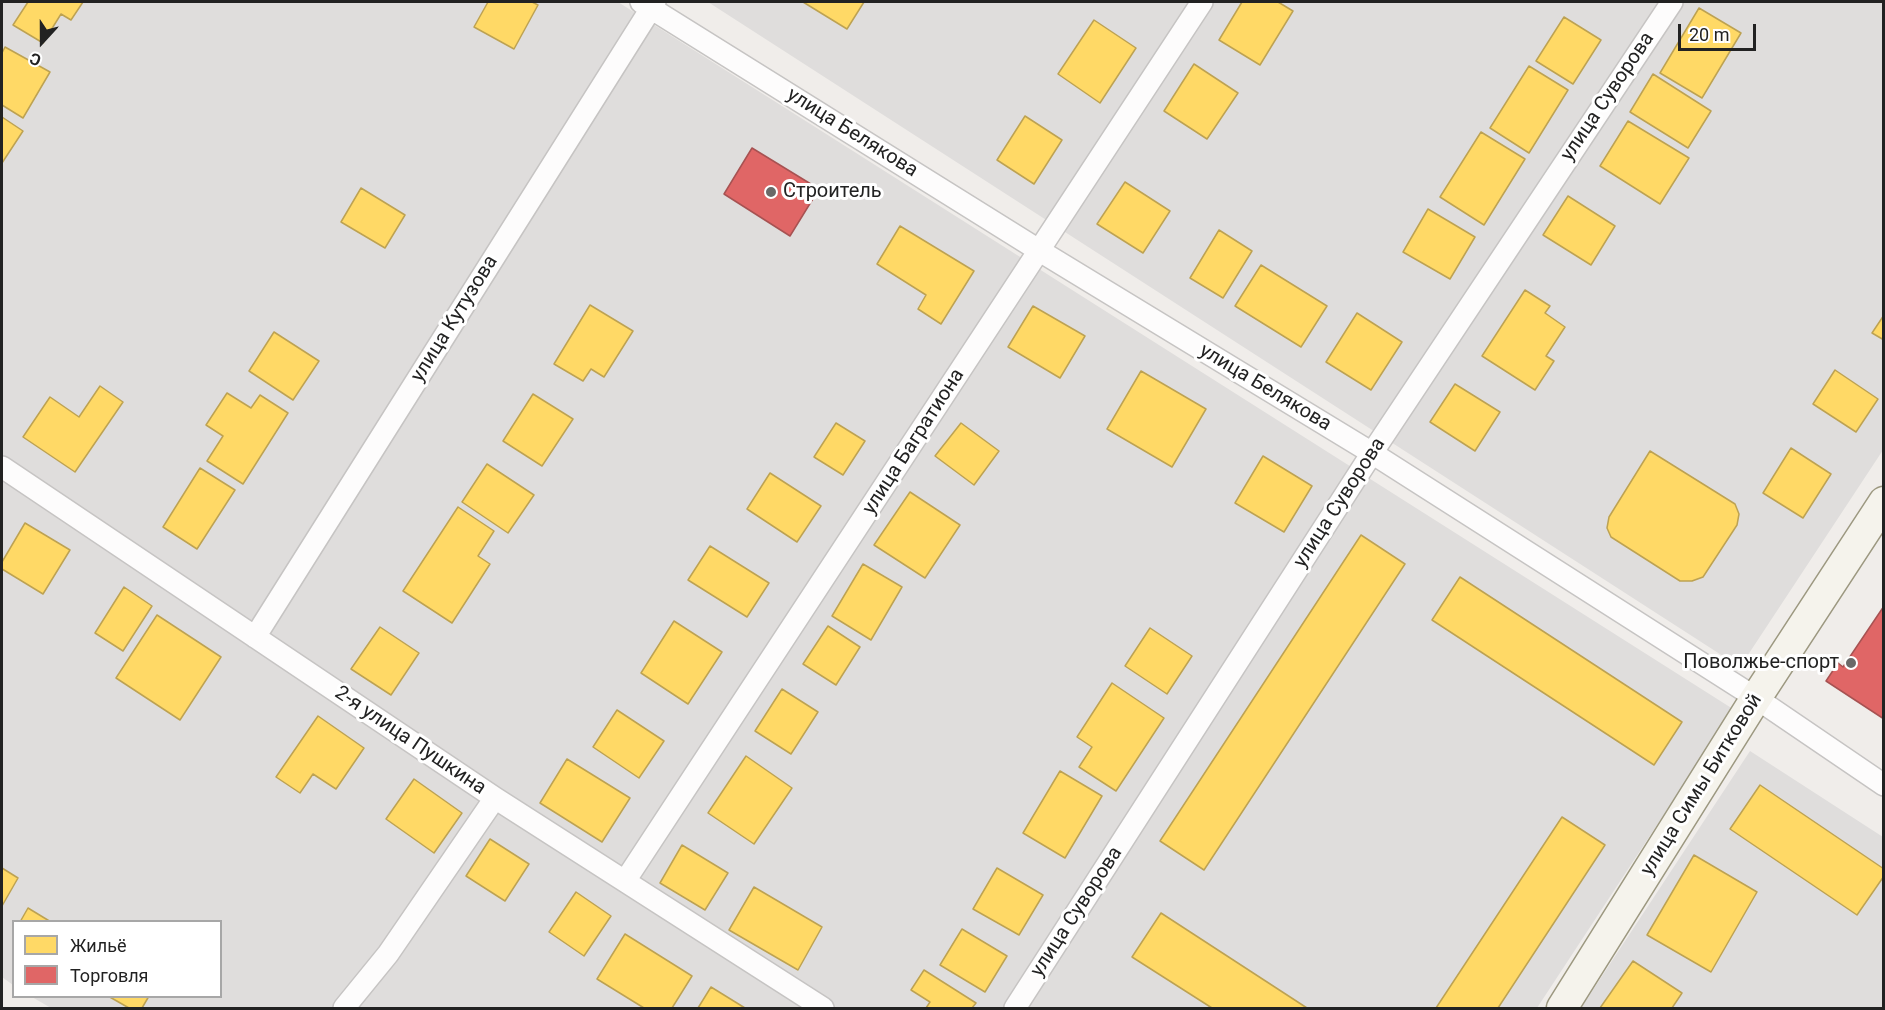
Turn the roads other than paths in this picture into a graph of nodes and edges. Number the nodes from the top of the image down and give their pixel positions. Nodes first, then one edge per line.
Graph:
1 (1202, 2) edge
2 (1672, 2) edge
3 (649, 4) edge
4 (1040, 251) junction
5 (1372, 453) junction
6 (2, 467) edge
7 (1884, 502) edge
8 (255, 637) junction
9 (1756, 698) junction
10 (1884, 785) edge
11 (495, 798) junction
12 (625, 881) junction
13 (344, 1008) edge
14 (823, 1008) edge
15 (1015, 1008) edge
16 (1562, 1008) edge

1 - 4 street, улица Багратиона
2 - 5 street, улица Суворова
3 - 4 street, улица Белякова
3 - 8 street, улица Кутузова
4 - 5 street, улица Белякова
4 - 12 street, улица Багратиона
5 - 9 street, улица Белякова
5 - 15 street, улица Суворова
6 - 8 street, 2-я улица Пушкина
7 - 9 street, улица Симы Битковой
8 - 11 street, 2-я улица Пушкина
9 - 10 street, улица Белякова
9 - 16 street, улица Симы Битковой
11 - 12 street, 2-я улица Пушкина
11 - 13 street
12 - 14 street, 2-я улица Пушкина

